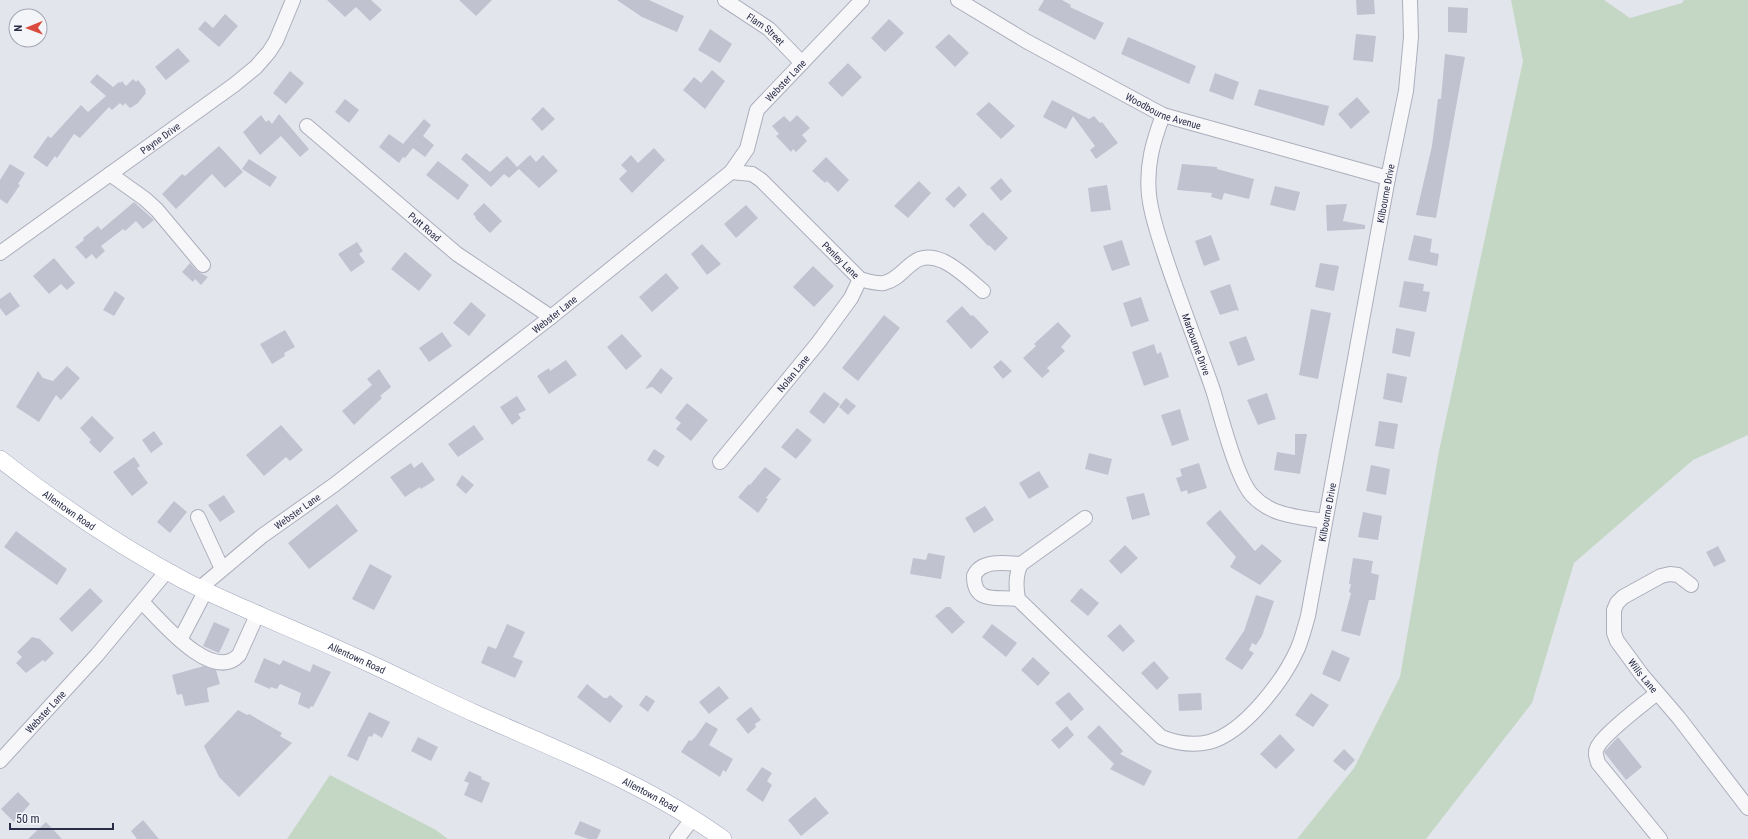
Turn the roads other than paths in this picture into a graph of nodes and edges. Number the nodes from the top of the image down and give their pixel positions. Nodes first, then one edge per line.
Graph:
1 (293, 0) edge
2 (725, 0) edge
3 (862, 0) edge
4 (958, 0) edge
5 (1410, 0) edge
6 (802, 63) junction
7 (1163, 115) junction
8 (307, 126) dead end
9 (731, 172) junction
10 (110, 174) junction
11 (1388, 178) junction
12 (0, 253) edge
13 (203, 265) dead end
14 (860, 279) junction
15 (983, 291) dead end
16 (551, 317) junction
17 (0, 459) edge
18 (720, 462) dead end
19 (198, 517) dead end
20 (1085, 518) dead end
21 (1324, 521) junction
22 (1021, 564) junction
23 (222, 569) junction
24 (167, 570) junction
25 (1691, 585) dead end
26 (203, 589) junction
27 (1018, 599) junction
28 (142, 602) junction
29 (258, 613) junction
30 (180, 640) junction
31 (1657, 693) junction
32 (0, 761) edge
33 (1748, 808) edge
34 (693, 818) junction
35 (677, 839) edge
36 (723, 839) edge
37 (1660, 839) edge

1 - 10 street, Payne Drive
2 - 6 street, Flam Street
3 - 6 street, Webster Lane
4 - 7 street, Woodbourne Avenue
5 - 11 street, Kilbourne Drive
6 - 9 street, Webster Lane
7 - 11 street, Woodbourne Avenue
7 - 21 street, Marbourne Drive
8 - 16 street, Putt Road
9 - 14 street, Penley Lane
9 - 16 street, Webster Lane
10 - 12 street, Payne Drive
10 - 13 street
11 - 21 street, Kilbourne Drive
14 - 15 street, Penley Lane
14 - 18 street, Nolan Lane
16 - 23 street, Webster Lane
17 - 24 main road, Allentown Road
19 - 23 street
20 - 22 street
21 - 27 street, Kilbourne Drive
22 - 27 street
22 - 27 street
23 - 26 street, Webster Lane
24 - 26 main road, Allentown Road
24 - 28 street, Webster Lane
25 - 31 street, Wills Lane
26 - 29 main road, Allentown Road
26 - 30 street
28 - 30 street
28 - 32 street, Webster Lane
29 - 30 street
29 - 34 main road, Allentown Road
31 - 33 street, Wills Lane
31 - 37 street
34 - 35 street
34 - 36 main road, Allentown Road

